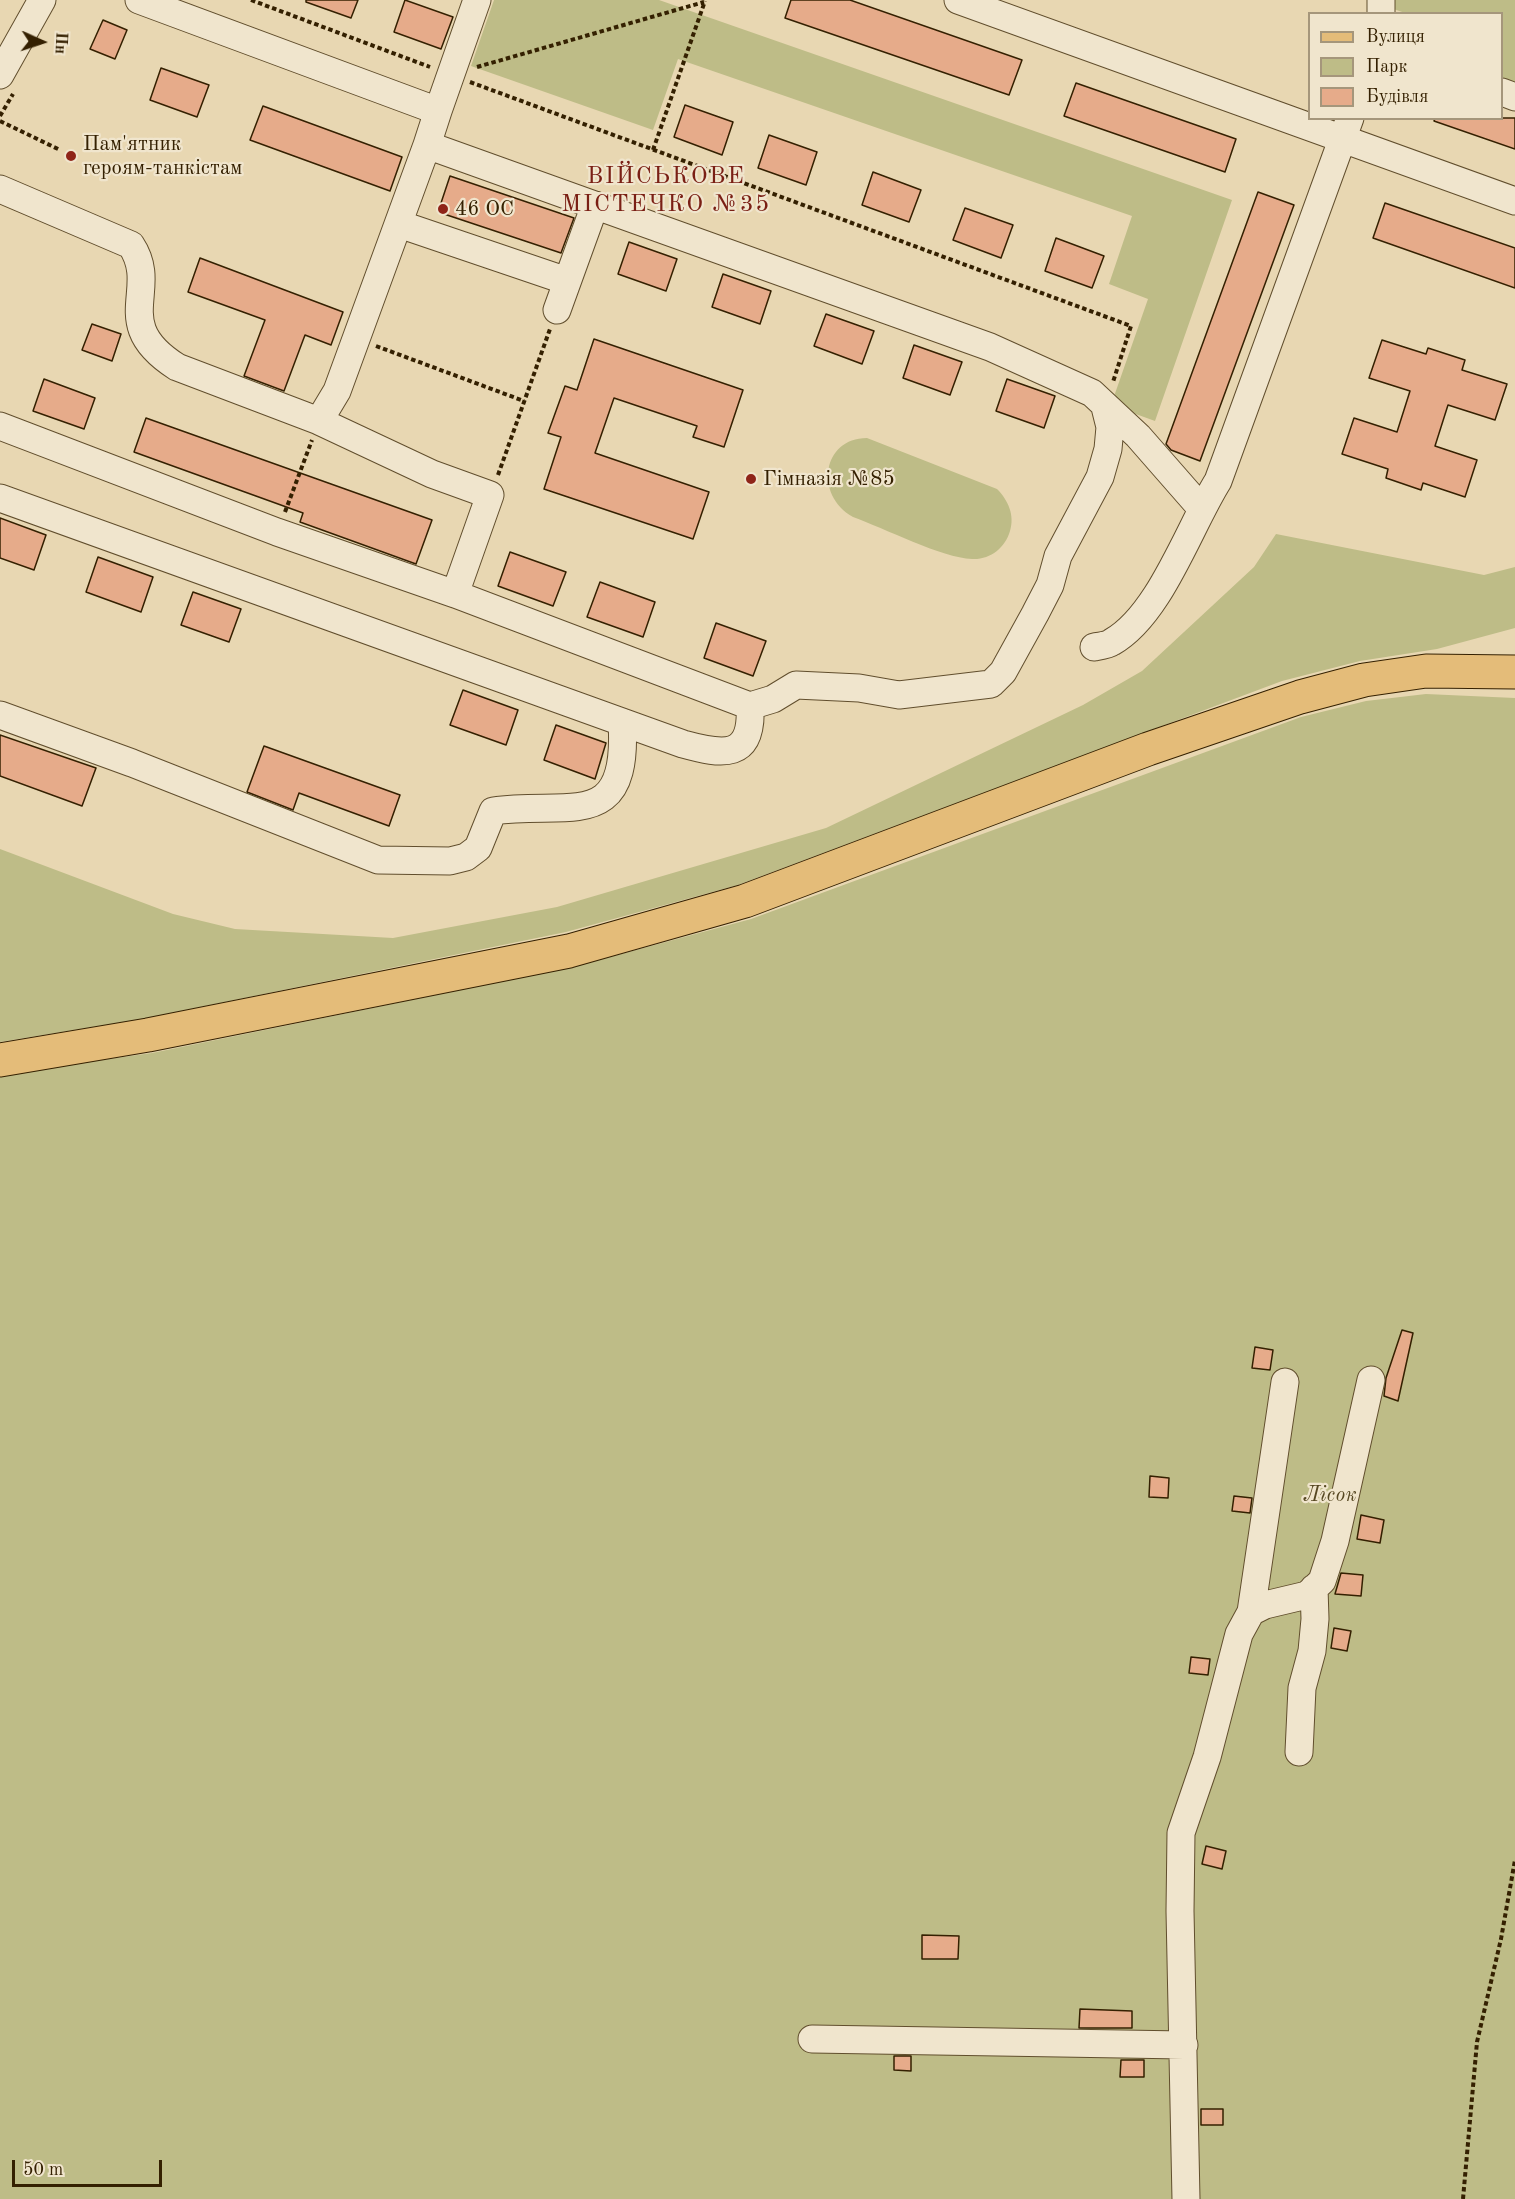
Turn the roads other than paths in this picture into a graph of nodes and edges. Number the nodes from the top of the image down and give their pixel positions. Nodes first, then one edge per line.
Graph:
1 (42, 0) edge
2 (139, 0) edge
3 (477, 0) edge
4 (958, 0) edge
5 (11, 33) edge
6 (0, 75) edge
7 (438, 111) junction
8 (1308, 117) edge
9 (1318, 120) edge
10 (1345, 129) edge
11 (428, 145) junction
12 (0, 189) edge
13 (1515, 201) edge
14 (595, 205) junction
15 (399, 224) junction
16 (567, 281) junction
17 (557, 310) road end
18 (1105, 407) junction
19 (319, 421) junction
20 (0, 426) edge
21 (0, 498) edge
22 (1201, 508) junction
23 (455, 594) junction
24 (1094, 647) dead end
25 (1515, 672) edge
26 (750, 706) junction
27 (0, 715) edge
28 (622, 722) junction
29 (0, 1060) edge
30 (1371, 1380) dead end
31 (1285, 1382) dead end
32 (1314, 1588) junction
33 (1251, 1612) junction
34 (1299, 1752) dead end
35 (812, 2039) dead end
36 (1184, 2045) junction
37 (1186, 2199) edge

1 - 5 street
2 - 7 street
3 - 7 street
4 - 8 street
5 - 6 street
7 - 11 street
9 - 10 street
10 - 13 street
10 - 22 street
11 - 14 street
11 - 15 street
12 - 19 street
14 - 16 street
14 - 18 street
15 - 16 street
15 - 19 street
16 - 17 street
18 - 22 street
18 - 26 street
19 - 23 street
20 - 23 street
21 - 28 street
22 - 24 street
23 - 26 street
25 - 29 main road
26 - 28 street
27 - 28 street
30 - 32 street
31 - 33 street
32 - 33 street
32 - 34 street
33 - 36 street
35 - 36 street
36 - 37 street

